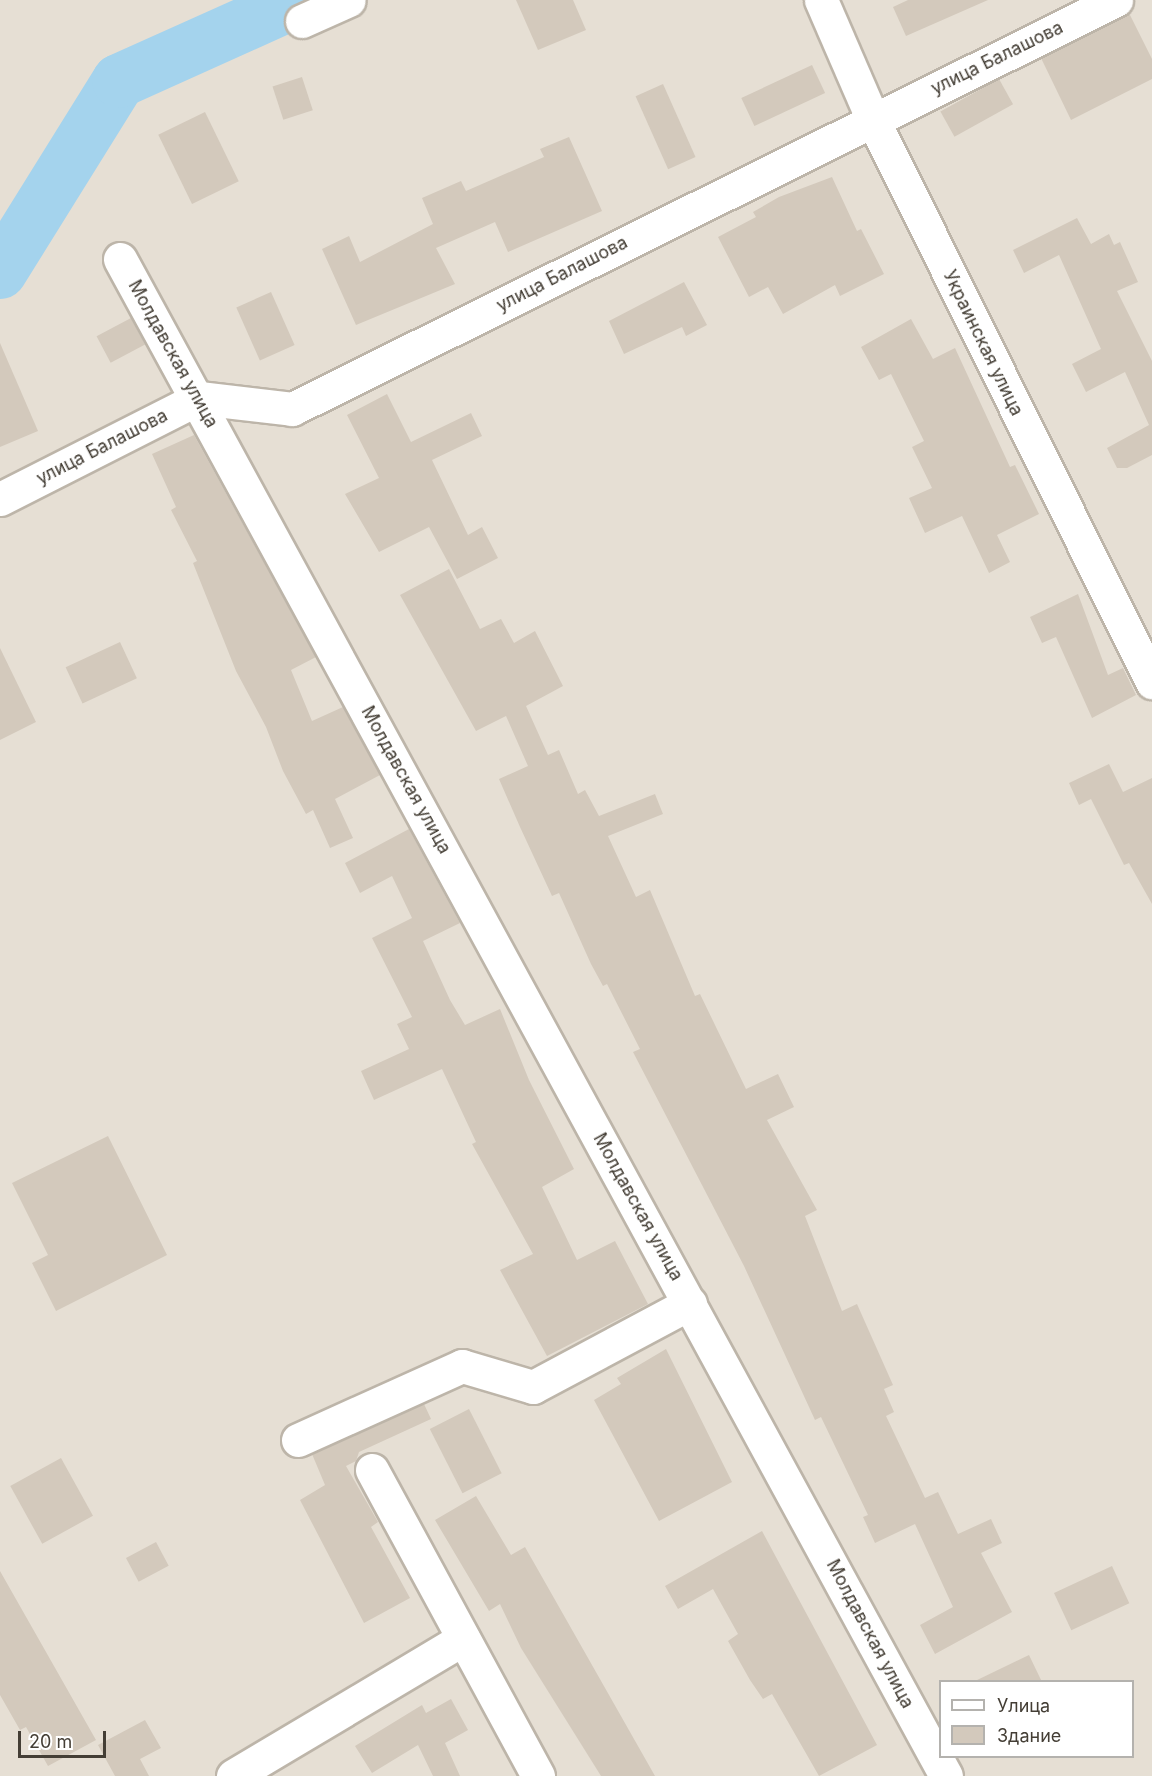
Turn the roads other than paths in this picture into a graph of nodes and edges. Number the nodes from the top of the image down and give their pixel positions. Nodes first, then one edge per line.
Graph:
1 (349, 0) edge
2 (821, 0) edge
3 (1116, 0) edge
4 (302, 21) dead end
5 (872, 118) junction
6 (120, 259) dead end
7 (199, 398) junction
8 (0, 499) edge
9 (1152, 682) edge
10 (690, 1303) junction
11 (298, 1440) dead end
12 (372, 1470) dead end
13 (463, 1639) junction
14 (233, 1776) edge
15 (538, 1776) edge
16 (946, 1776) edge

1 - 4 street
2 - 5 street, Украинская улица
3 - 5 street, улица Балашова
5 - 7 street, улица Балашова
5 - 9 street, Украинская улица
6 - 7 street, Молдавская улица
7 - 8 street, улица Балашова
7 - 10 street, Молдавская улица
10 - 11 street, Молдавская улица
10 - 16 street, Молдавская улица
12 - 13 street
13 - 14 street
13 - 15 street

